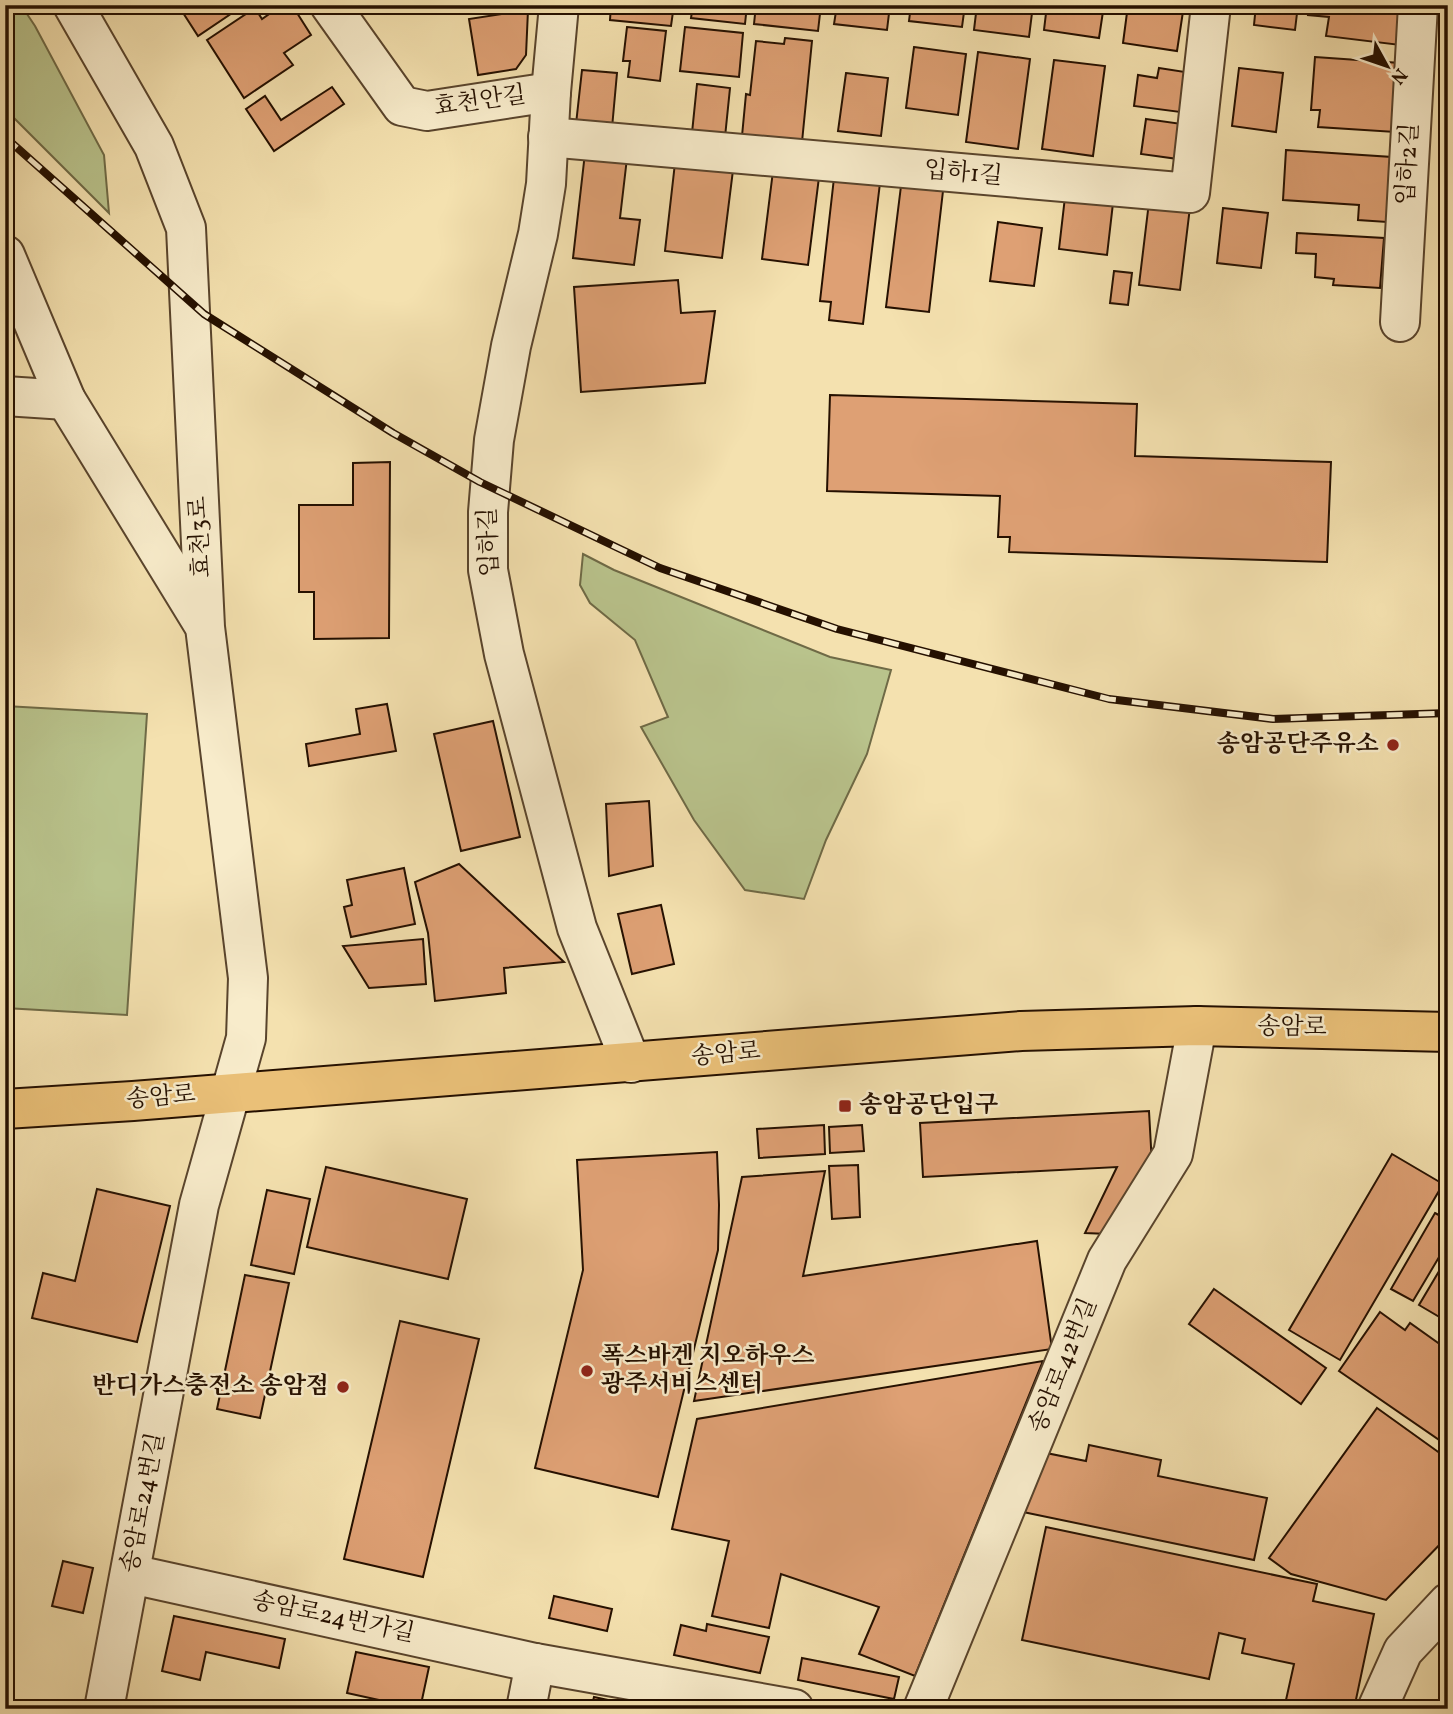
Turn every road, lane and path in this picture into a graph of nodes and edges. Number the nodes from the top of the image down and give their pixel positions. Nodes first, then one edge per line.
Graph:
1 (73, 5) edge
2 (559, 5) edge
3 (1211, 5) edge
4 (1418, 5) edge
5 (335, 7) edge
6 (551, 92) junction
7 (548, 137) junction
8 (5, 255) edge
9 (1400, 322) dead end
10 (5, 396) edge
11 (66, 400) junction
12 (205, 627) junction
13 (1196, 1026) junction
14 (1448, 1032) edge
15 (631, 1063) junction
16 (230, 1092) junction
17 (5, 1109) edge
18 (131, 1574) junction
19 (1448, 1603) edge
20 (535, 1663) junction
21 (104, 1709) edge
22 (526, 1709) edge
23 (794, 1709) edge
24 (923, 1709) edge
25 (1377, 1709) edge

1 - 12 street, 효천3로
2 - 6 street, 입하길
3 - 7 street, 입하1길
4 - 9 street, 입하2길
5 - 6 street, 효천안길
6 - 7 street, 입하길
7 - 15 street, 입하길
8 - 11 street
10 - 11 street
11 - 12 street
12 - 16 street, 효천3로
13 - 14 main road, 송암로
13 - 15 main road, 송암로
13 - 24 street, 송암로42번길
15 - 16 main road, 송암로
16 - 17 main road, 송암로
16 - 18 street, 송암로24번길
18 - 20 street, 송암로24번가길
18 - 21 street, 송암로24번길
19 - 25 street
20 - 22 street
20 - 23 street, 송암로24번가길

